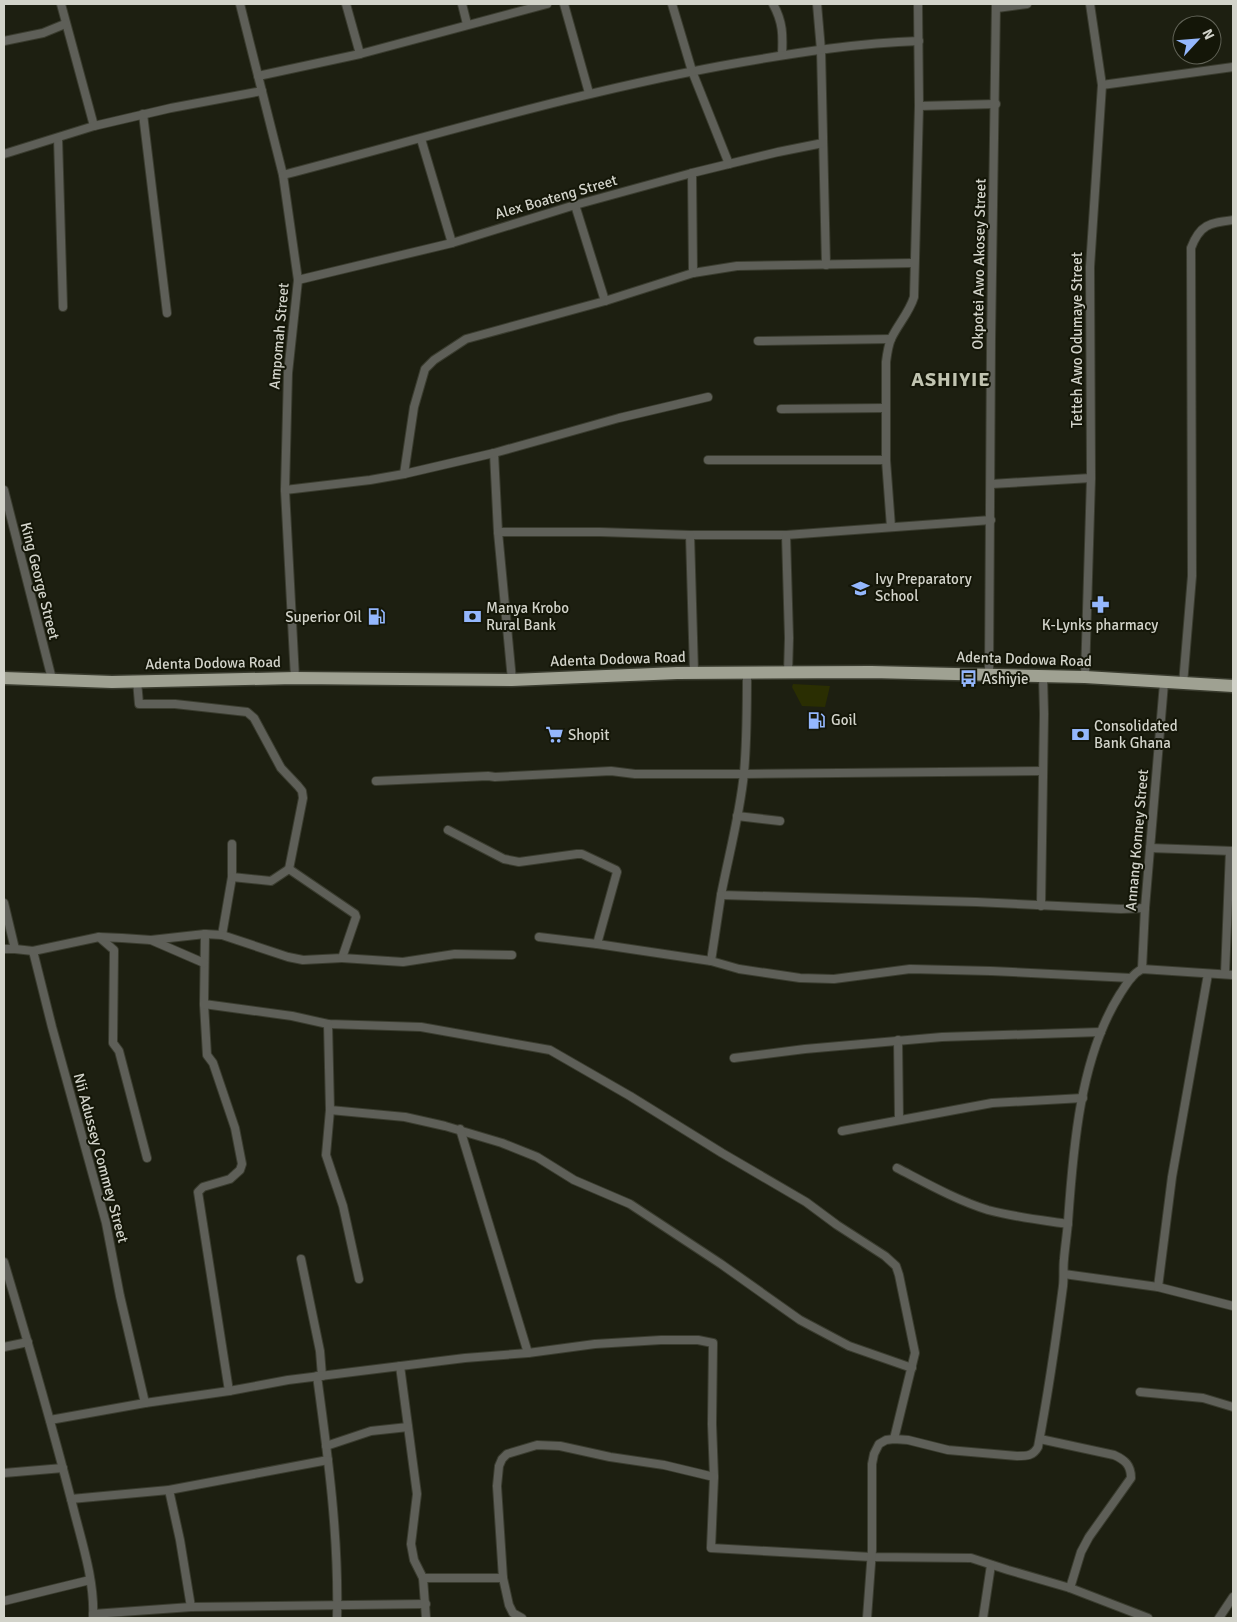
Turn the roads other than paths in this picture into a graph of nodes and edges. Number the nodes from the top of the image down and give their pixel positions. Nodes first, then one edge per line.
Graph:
1 (61, 4) edge
2 (240, 4) edge
3 (346, 4) edge
4 (462, 4) edge
5 (547, 4) edge
6 (564, 4) edge
7 (672, 4) edge
8 (773, 4) edge
9 (817, 4) edge
10 (918, 4) edge
11 (1027, 4) edge
12 (1090, 4) edge
13 (996, 6) edge
14 (65, 24) junction
15 (467, 24) junction
16 (4, 41) edge
17 (919, 41) junction
18 (821, 50) junction
19 (360, 54) junction
20 (782, 55) junction
21 (1233, 67) edge
22 (692, 71) junction
23 (258, 76) junction
24 (1102, 85) junction
25 (262, 91) junction
26 (589, 93) junction
27 (996, 104) junction
28 (919, 106) junction
29 (144, 114) junction
30 (94, 126) junction
31 (58, 138) junction
32 (421, 139) junction
33 (824, 143) junction
34 (4, 154) edge
35 (729, 164) junction
36 (692, 172) junction
37 (284, 175) junction
38 (575, 205) junction
39 (1233, 220) edge
40 (452, 243) junction
41 (914, 263) junction
42 (826, 265) junction
43 (693, 274) junction
44 (298, 280) junction
45 (605, 301) junction
46 (64, 307) dead end
47 (166, 314) dead end
48 (891, 339) junction
49 (758, 341) dead end
50 (708, 397) dead end
51 (885, 408) junction
52 (780, 409) dead end
53 (494, 453) junction
54 (708, 460) dead end
55 (886, 460) junction
56 (404, 474) junction
57 (1091, 478) junction
58 (991, 484) junction
59 (4, 490) edge
60 (285, 490) junction
61 (991, 520) junction
62 (891, 527) junction
63 (498, 532) junction
64 (690, 535) junction
65 (786, 535) junction
66 (694, 672) junction
67 (747, 673) junction
68 (788, 673) junction
69 (989, 674) junction
70 (1043, 676) junction
71 (1085, 677) junction
72 (4, 678) edge
73 (296, 678) junction
74 (52, 679) junction
75 (512, 680) junction
76 (138, 681) junction
77 (1164, 683) junction
78 (1182, 684) junction
79 (1233, 686) edge
80 (1043, 771) junction
81 (744, 774) junction
82 (376, 781) dead end
83 (737, 816) junction
84 (780, 821) dead end
85 (448, 830) dead end
86 (232, 844) dead end
87 (1150, 848) junction
88 (1232, 851) edge
89 (289, 869) junction
90 (232, 877) junction
91 (720, 894) junction
92 (4, 903) edge
93 (1041, 906) junction
94 (1145, 908) junction
95 (204, 934) junction
96 (222, 935) junction
97 (99, 937) junction
98 (539, 937) dead end
99 (150, 940) junction
100 (597, 944) junction
101 (4, 949) edge
102 (16, 949) junction
103 (33, 951) junction
104 (512, 955) dead end
105 (342, 958) junction
106 (711, 961) junction
107 (204, 963) junction
108 (1142, 969) junction
109 (1208, 974) junction
110 (1229, 974) edge
111 (1131, 978) junction
112 (204, 1004) junction
113 (328, 1024) junction
114 (1101, 1032) junction
115 (898, 1040) junction
116 (734, 1058) dead end
117 (1083, 1098) junction
118 (330, 1110) junction
119 (899, 1120) junction
120 (460, 1129) junction
121 (842, 1131) dead end
122 (147, 1158) dead end
123 (896, 1168) dead end
124 (1068, 1224) junction
125 (301, 1259) dead end
126 (4, 1262) edge
127 (1064, 1274) junction
128 (359, 1279) dead end
129 (1158, 1287) junction
130 (1233, 1306) edge
131 (28, 1342) junction
132 (4, 1347) edge
133 (528, 1353) junction
134 (400, 1366) junction
135 (912, 1368) junction
136 (320, 1376) junction
137 (229, 1391) junction
138 (1140, 1392) dead end
139 (145, 1403) junction
140 (1233, 1407) edge
141 (50, 1420) junction
142 (408, 1427) junction
143 (894, 1439) junction
144 (1040, 1439) junction
145 (326, 1446) junction
146 (328, 1460) junction
147 (63, 1468) junction
148 (4, 1473) edge
149 (714, 1477) junction
150 (169, 1490) junction
151 (71, 1498) junction
152 (872, 1557) junction
153 (991, 1565) junction
154 (423, 1578) junction
155 (503, 1578) junction
156 (90, 1580) junction
157 (1070, 1588) junction
158 (1233, 1597) edge
159 (4, 1602) edge
160 (338, 1604) junction
161 (426, 1604) junction
162 (192, 1607) junction
163 (93, 1616) edge
164 (337, 1618) edge
165 (426, 1618) edge
166 (523, 1618) edge
167 (868, 1618) edge
168 (983, 1618) edge
169 (1148, 1618) edge
170 (1220, 1618) edge

1 - 14 street
2 - 23 street, Ampomah Street
3 - 19 street
4 - 15 street
5 - 15 street
6 - 26 street
7 - 22 street
8 - 20 street
9 - 18 street
10 - 17 street
11 - 13 street
12 - 24 street, Tetteh Awo Odumaye Street
13 - 27 street, Okpotei Awo Akosey Street
14 - 16 street
14 - 30 street
15 - 19 street
17 - 18 street
17 - 28 street
18 - 20 street
18 - 33 street
19 - 23 street
20 - 22 street
21 - 24 street
22 - 26 street
22 - 35 street
23 - 25 street, Ampomah Street
24 - 57 street, Tetteh Awo Odumaye Street
25 - 29 street
25 - 37 street, Ampomah Street
26 - 32 street
27 - 28 street
27 - 58 street, Okpotei Awo Akosey Street
28 - 41 street
29 - 30 street
29 - 47 street
30 - 31 street
31 - 34 street
31 - 46 street
32 - 37 street
32 - 40 street
33 - 35 street, Alex Boateng Street
33 - 42 street
35 - 36 street, Alex Boateng Street
36 - 38 street, Alex Boateng Street
36 - 43 street
37 - 44 street, Ampomah Street
38 - 40 street, Alex Boateng Street
38 - 45 street
39 - 78 street
40 - 44 street, Alex Boateng Street
41 - 42 street
41 - 48 street
42 - 43 street
43 - 45 street
44 - 60 street, Ampomah Street
45 - 56 street
48 - 49 street
48 - 51 street
50 - 53 street
51 - 52 street
51 - 55 street
53 - 56 street
53 - 63 street
54 - 55 street
55 - 62 street
56 - 60 street
57 - 58 street
57 - 71 street, Tetteh Awo Odumaye Street
58 - 61 street, Okpotei Awo Akosey Street
59 - 74 street, King George Street
60 - 73 street, Ampomah Street
61 - 62 street
61 - 69 street, Okpotei Awo Akosey Street
62 - 65 street
63 - 64 street
63 - 75 street
64 - 65 street
64 - 66 street
65 - 68 street
66 - 67 main road, Adenta Dodowa Road
66 - 75 main road, Adenta Dodowa Road
67 - 68 main road, Adenta Dodowa Road
67 - 81 street
68 - 69 main road, Adenta Dodowa Road
69 - 70 main road, Adenta Dodowa Road
70 - 71 main road, Adenta Dodowa Road
70 - 80 street
71 - 77 main road, Adenta Dodowa Road
72 - 74 main road, Adenta Dodowa Road
73 - 75 main road, Adenta Dodowa Road
73 - 76 main road, Adenta Dodowa Road
74 - 76 main road, Adenta Dodowa Road
76 - 89 street
77 - 78 main road, Adenta Dodowa Road
77 - 87 street, Annang Konney Street
78 - 79 main road, Adenta Dodowa Road
80 - 81 street
80 - 93 street
81 - 82 street
81 - 83 street
83 - 84 street
83 - 91 street
85 - 100 street
86 - 90 street
87 - 88 street
87 - 94 street, Annang Konney Street
88 - 110 street
89 - 90 street
89 - 105 street
90 - 96 street
91 - 93 street
91 - 106 street
92 - 102 street
93 - 94 street
94 - 108 street, Annang Konney Street
95 - 96 street
95 - 99 street
95 - 107 street
96 - 105 street
97 - 99 street
97 - 103 street
97 - 122 street
98 - 100 street
99 - 107 street
100 - 106 street
101 - 102 street
102 - 103 street
103 - 139 street, Nii Adussey Commey Street
104 - 105 street
106 - 111 street
107 - 112 street
108 - 109 street
108 - 111 street
109 - 110 street
109 - 129 street
111 - 114 street
112 - 113 street
112 - 137 street
113 - 118 street
113 - 135 street
114 - 115 street
114 - 117 street
115 - 116 street
115 - 119 street
117 - 119 street
117 - 124 street
118 - 120 street
118 - 128 street
119 - 121 street
120 - 133 street
120 - 135 street
123 - 124 street
124 - 127 street
125 - 136 street
126 - 131 street
127 - 129 street
127 - 144 street
129 - 130 street
131 - 132 street
131 - 141 street
133 - 134 street
133 - 149 street
134 - 136 street
134 - 142 street
135 - 143 street
136 - 137 street
136 - 145 street
137 - 139 street
138 - 140 street
139 - 141 street
141 - 147 street
142 - 145 street
142 - 154 street
143 - 144 street
143 - 152 street
144 - 157 street
145 - 146 street
146 - 150 street
146 - 160 street
147 - 148 street
147 - 151 street
149 - 152 street
149 - 155 street
150 - 151 street
150 - 162 street
151 - 156 street
152 - 153 street
152 - 167 street
153 - 157 street
153 - 168 street
154 - 155 street
154 - 161 street
155 - 166 street
156 - 159 street
156 - 163 street
157 - 169 street
158 - 170 street
160 - 161 street
160 - 162 street
160 - 164 street
161 - 165 street
162 - 163 street

